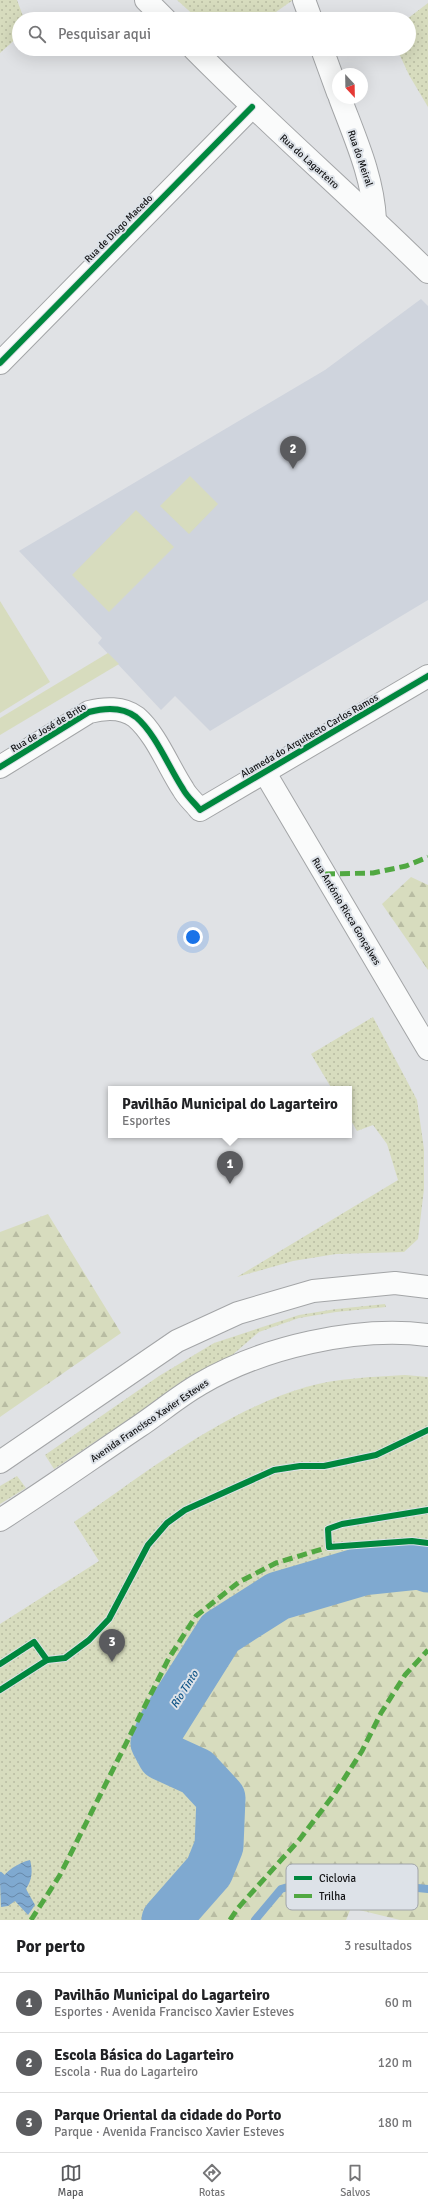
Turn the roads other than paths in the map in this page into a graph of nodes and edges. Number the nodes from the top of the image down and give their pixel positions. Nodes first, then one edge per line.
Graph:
1 (146, 0) edge
2 (304, 0) edge
3 (157, 12) edge
4 (308, 12) edge
5 (201, 56) edge
6 (325, 56) edge
7 (332, 76) edge
8 (342, 104) edge
9 (252, 107) junction
10 (375, 220) junction
11 (428, 272) edge
12 (0, 363) edge
13 (428, 676) edge
14 (0, 767) edge
15 (265, 773) junction
16 (200, 810) joint
17 (428, 1049) edge
18 (428, 1287) edge
19 (428, 1333) edge
20 (0, 1462) edge
21 (0, 1520) edge

1 - 3 street
2 - 4 street
5 - 9 street, Rua do Lagarteiro
6 - 7 street
8 - 10 street, Rua do Meiral
9 - 10 street, Rua do Lagarteiro
9 - 12 street, Rua de Diogo Macedo
10 - 11 street, Rua do Lagarteiro
13 - 15 street, Alameda do Arquitecto Carlos Ramos
14 - 16 street, Rua de José de Brito
15 - 16 street, Alameda do Arquitecto Carlos Ramos
15 - 17 street, Rua António Ricca Gonçalves
18 - 20 street
19 - 21 street, Avenida Francisco Xavier Esteves

